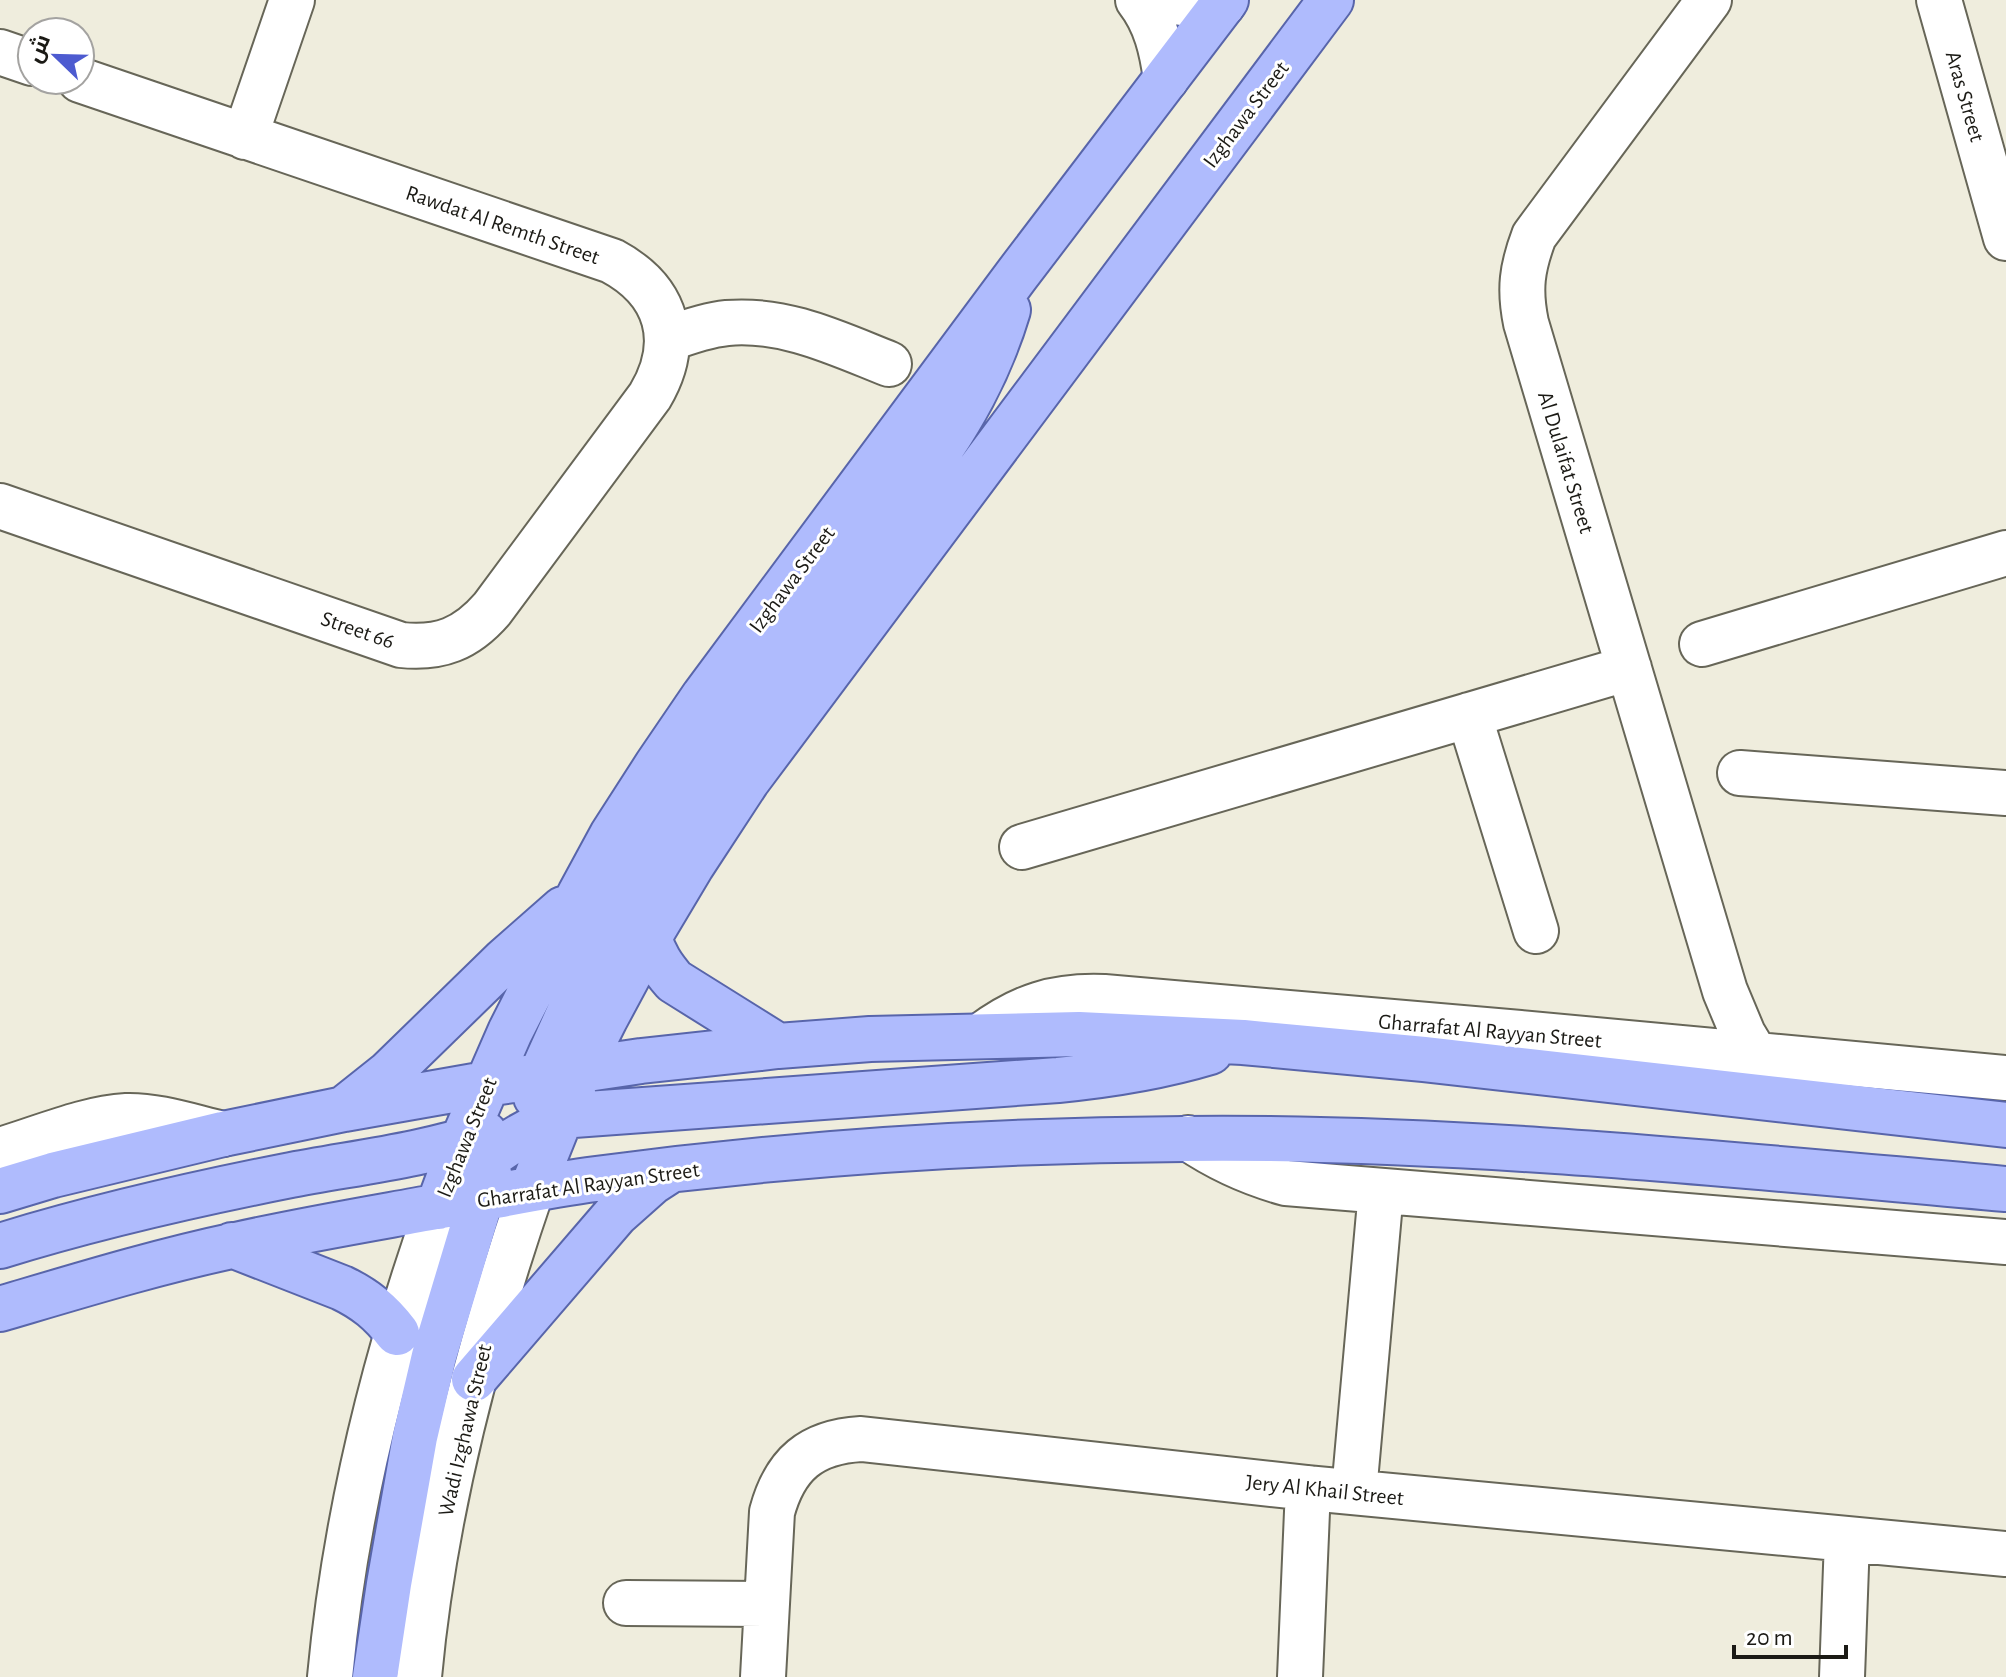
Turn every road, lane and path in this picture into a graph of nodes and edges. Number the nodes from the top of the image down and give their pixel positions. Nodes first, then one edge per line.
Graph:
1 (292, 0) edge
2 (1138, 0) edge
3 (1161, 0) edge
4 (1331, 0) edge
5 (1709, 0) edge
6 (1939, 0) edge
7 (1224, 2) edge
8 (1166, 79) junction
9 (96, 86) edge
10 (245, 137) junction
11 (2006, 238) edge
12 (1016, 276) junction
13 (668, 339) junction
14 (889, 364) dead end
15 (0, 506) edge
16 (2006, 553) edge
17 (1702, 644) dead end
18 (1629, 668) junction
19 (1469, 715) junction
20 (1740, 773) dead end
21 (2006, 793) edge
22 (1022, 847) dead end
23 (580, 894) junction
24 (1536, 931) dead end
25 (649, 937) junction
26 (1719, 968) junction
27 (982, 1035) junction
28 (1243, 1042) junction
29 (778, 1046) junction
30 (1674, 1047) junction
31 (1755, 1054) junction
32 (2006, 1078) edge
33 (486, 1084) junction
34 (344, 1109) junction
35 (524, 1116) junction
36 (2006, 1125) edge
37 (223, 1134) junction
38 (1188, 1138) junction
39 (0, 1150) edge
40 (671, 1170) junction
41 (532, 1189) junction
42 (2006, 1189) edge
43 (0, 1191) edge
44 (1381, 1191) junction
45 (482, 1198) junction
46 (438, 1207) junction
47 (2006, 1242) edge
48 (232, 1245) junction
49 (0, 1246) edge
50 (0, 1309) edge
51 (397, 1333) junction
52 (474, 1379) junction
53 (1308, 1488) junction
54 (1354, 1492) junction
55 (1847, 1539) junction
56 (2006, 1554) edge
57 (626, 1603) dead end
58 (766, 1604) junction
59 (330, 1677) edge
60 (375, 1677) edge
61 (419, 1677) edge
62 (763, 1677) edge
63 (1300, 1677) edge
64 (1842, 1677) edge

1 - 10 street
2 - 8 street
3 - 7 street
4 - 25 main road, Izghawa Street
5 - 18 street, Al Dulaifat Street
6 - 11 street, Aras Street
7 - 8 main road, Izghawa Street
8 - 12 main road, Izghawa Street
9 - 10 street, Rawdat Al Remth Street
10 - 13 street, Rawdat Al Remth Street
12 - 23 main road, Izghawa Street
12 - 35 main road
13 - 14 street
13 - 15 street, Street 66
16 - 17 street
18 - 19 street
18 - 26 street, Al Dulaifat Street
19 - 22 street
19 - 24 street
20 - 21 street
23 - 33 main road, Izghawa Street
23 - 34 main road
25 - 29 main road
25 - 35 main road, Izghawa Street
26 - 30 street
26 - 31 street, Al Dulaifat Street
27 - 28 main road, Gharrafat Al Rayyan Street
27 - 29 main road, Gharrafat Al Rayyan Street
27 - 30 street, Gharrafat Al Rayyan Street
28 - 35 main road
28 - 36 main road, Gharrafat Al Rayyan Street
29 - 35 main road, Gharrafat Al Rayyan Street
30 - 31 street, Gharrafat Al Rayyan Street
31 - 32 street, Gharrafat Al Rayyan Street
33 - 34 main road, Gharrafat Al Rayyan Street
33 - 35 main road, Gharrafat Al Rayyan Street
33 - 35 main road, Izghawa Street
34 - 37 main road, Gharrafat Al Rayyan Street
35 - 41 main road, Izghawa Street
35 - 45 main road
35 - 46 main road, Izghawa Street
35 - 49 main road
37 - 39 street
37 - 43 main road, Gharrafat Al Rayyan Street
38 - 40 main road, Gharrafat Al Rayyan Street
38 - 42 main road, Gharrafat Al Rayyan Street
38 - 44 street
40 - 41 main road, Gharrafat Al Rayyan Street
40 - 52 main road
41 - 45 main road, Gharrafat Al Rayyan Street
41 - 52 street, Wadi Izghawa Street
44 - 47 street
44 - 54 street
45 - 46 main road, Gharrafat Al Rayyan Street
45 - 60 main road
46 - 48 main road, Gharrafat Al Rayyan Street
46 - 51 street
48 - 50 main road, Gharrafat Al Rayyan Street
48 - 51 main road
51 - 59 street
52 - 61 street, Wadi Izghawa Street
53 - 54 street, Jery Al Khail Street
53 - 58 street, Jery Al Khail Street
53 - 63 street
54 - 55 street, Jery Al Khail Street
55 - 56 street, Jery Al Khail Street
55 - 64 street
57 - 58 street
58 - 62 street, Jery Al Khail Street

